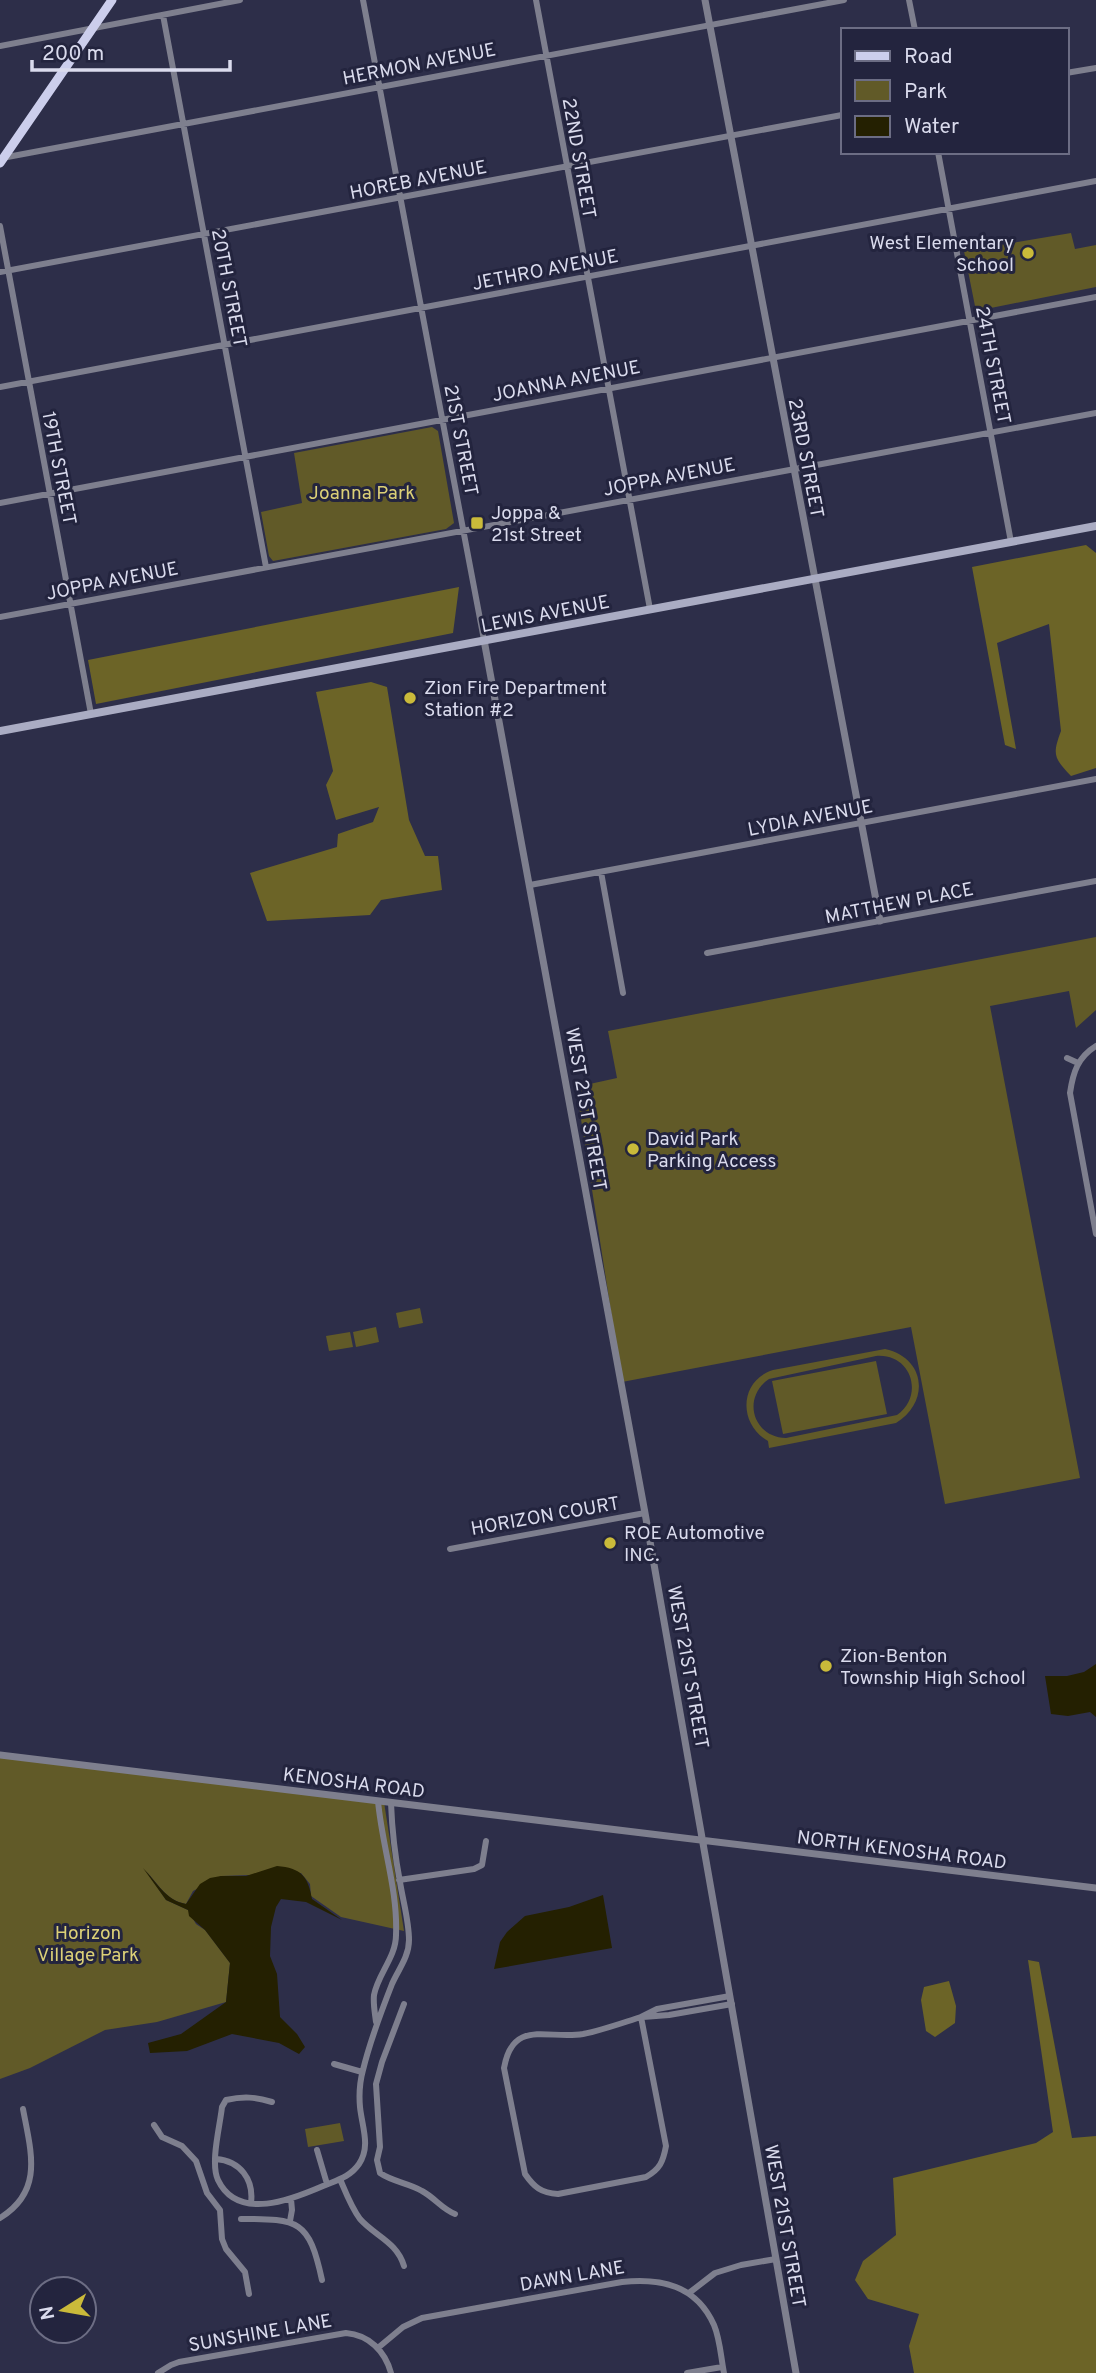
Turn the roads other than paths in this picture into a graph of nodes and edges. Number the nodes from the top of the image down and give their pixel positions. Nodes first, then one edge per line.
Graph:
1 (112, 0) edge
2 (240, 0) edge
3 (363, 0) edge
4 (536, 0) edge
5 (705, 0) edge
6 (844, 0) edge
7 (909, 0) edge
8 (163, 15) junction
9 (710, 25) junction
10 (93, 28) junction
11 (915, 28) edge
12 (0, 46) edge
13 (546, 55) junction
14 (1096, 68) edge
15 (1068, 73) edge
16 (380, 86) junction
17 (841, 116) edge
18 (183, 124) junction
19 (731, 136) junction
20 (938, 154) edge
21 (1, 160) edge
22 (566, 167) junction
23 (1096, 181) edge
24 (401, 198) junction
25 (948, 209) junction
26 (0, 226) edge
27 (204, 235) junction
28 (751, 246) junction
29 (9, 271) junction
30 (0, 272) edge
31 (586, 278) junction
32 (1096, 297) edge
33 (422, 308) junction
34 (969, 321) junction
35 (225, 345) junction
36 (772, 358) junction
37 (28, 382) junction
38 (0, 387) edge
39 (608, 389) junction
40 (1096, 413) edge
41 (443, 419) junction
42 (990, 433) junction
43 (246, 456) junction
44 (793, 469) junction
45 (49, 494) junction
46 (629, 500) junction
47 (0, 503) edge
48 (1096, 526) edge
49 (463, 531) junction
50 (1011, 542) junction
51 (266, 567) junction
52 (814, 579) junction
53 (70, 604) junction
54 (650, 609) junction
55 (0, 617) edge
56 (484, 640) junction
57 (91, 714) junction
58 (0, 731) edge
59 (1096, 779) edge
60 (862, 823) junction
61 (601, 872) junction
62 (1096, 881) edge
63 (530, 885) junction
64 (880, 921) junction
65 (707, 953) dead end
66 (623, 993) dead end
67 (1096, 1046) edge
68 (1067, 1058) dead end
69 (1078, 1063) junction
70 (1096, 1234) edge
71 (645, 1513) junction
72 (450, 1549) dead end
73 (0, 1755) edge
74 (378, 1801) junction
75 (391, 1803) junction
76 (486, 1840) dead end
77 (704, 1840) junction
78 (399, 1880) junction
79 (1096, 1888) edge
80 (731, 2000) junction
81 (404, 2004) dead end
82 (641, 2017) junction
83 (376, 2024) junction
84 (334, 2064) dead end
85 (362, 2072) junction
86 (272, 2102) dead end
87 (23, 2109) dead end
88 (378, 2116) junction
89 (362, 2119) junction
90 (154, 2125) dead end
91 (317, 2150) dead end
92 (216, 2159) junction
93 (340, 2179) junction
94 (327, 2184) junction
95 (223, 2188) junction
96 (210, 2196) junction
97 (291, 2200) junction
98 (251, 2203) junction
99 (455, 2214) dead end
100 (0, 2218) edge
101 (241, 2219) dead end
102 (290, 2221) junction
103 (776, 2259) junction
104 (404, 2266) dead end
105 (322, 2280) dead end
106 (689, 2293) junction
107 (249, 2294) dead end
108 (379, 2347) junction
109 (723, 2370) edge
110 (158, 2373) edge
111 (391, 2373) edge
112 (687, 2373) edge
113 (796, 2373) edge

1 - 10 main road
2 - 8 street
3 - 16 street, 21ST STREET
4 - 13 street, 22ND STREET
5 - 9 street, 23RD STREET
6 - 9 street, HERMON AVENUE
7 - 11 street
8 - 10 street
8 - 18 street, 20TH STREET
9 - 13 street, HERMON AVENUE
9 - 19 street, 23RD STREET
10 - 12 street
10 - 21 main road
13 - 16 street, HERMON AVENUE
13 - 22 street, 22ND STREET
14 - 15 street
16 - 18 street, HERMON AVENUE
16 - 24 street, 21ST STREET
17 - 19 street, HOREB AVENUE
18 - 21 street, HERMON AVENUE
18 - 27 street, 20TH STREET
19 - 22 street, HOREB AVENUE
19 - 28 street, 23RD STREET
20 - 25 street, 24TH STREET
22 - 24 street, HOREB AVENUE
22 - 31 street, 22ND STREET
23 - 25 street, JETHRO AVENUE
24 - 27 street, HOREB AVENUE
24 - 33 street, 21ST STREET
25 - 28 street, JETHRO AVENUE
25 - 34 street, 24TH STREET
26 - 29 street, 19TH STREET
27 - 29 street, HOREB AVENUE
27 - 35 street, 20TH STREET
28 - 31 street, JETHRO AVENUE
28 - 36 street, 23RD STREET
29 - 30 street, HOREB AVENUE
29 - 37 street, 19TH STREET
31 - 33 street, JETHRO AVENUE
31 - 39 street, 22ND STREET
32 - 34 street, JOANNA AVENUE
33 - 35 street, JETHRO AVENUE
33 - 41 street, 21ST STREET
34 - 36 street, JOANNA AVENUE
34 - 42 street, 24TH STREET
35 - 37 street, JETHRO AVENUE
35 - 43 street, 20TH STREET
36 - 39 street, JOANNA AVENUE
36 - 44 street, 23RD STREET
37 - 38 street, JETHRO AVENUE
37 - 45 street, 19TH STREET
39 - 41 street, JOANNA AVENUE
39 - 46 street, 22ND STREET
40 - 42 street, JOPPA AVENUE
41 - 43 street, JOANNA AVENUE
41 - 49 street, 21ST STREET
42 - 44 street, JOPPA AVENUE
42 - 50 street, 24TH STREET
43 - 45 street, JOANNA AVENUE
43 - 51 street, 20TH STREET
44 - 46 street, JOPPA AVENUE
44 - 52 street, 23RD STREET
45 - 47 street, JOANNA AVENUE
45 - 53 street, 19TH STREET
46 - 49 street, JOPPA AVENUE
46 - 54 street, 22ND STREET
48 - 50 main road, LEWIS AVENUE
49 - 51 street, JOPPA AVENUE
49 - 56 street, 21ST STREET
50 - 52 main road, LEWIS AVENUE
51 - 53 street, JOPPA AVENUE
52 - 54 main road, LEWIS AVENUE
52 - 60 street, 23RD STREET
53 - 55 street, JOPPA AVENUE
53 - 57 street, 19TH STREET
54 - 56 main road, LEWIS AVENUE
56 - 57 main road, LEWIS AVENUE
56 - 63 street, 21ST STREET
57 - 58 main road, LEWIS AVENUE
59 - 60 street, LYDIA AVENUE
60 - 61 street, LYDIA AVENUE
60 - 64 street, 23RD STREET
61 - 63 street, LYDIA AVENUE
61 - 66 street
62 - 64 street, MATTHEW PLACE
63 - 71 street, WEST 21ST STREET
64 - 65 street, MATTHEW PLACE
67 - 69 street
68 - 69 street
69 - 70 street
71 - 72 street, HORIZON COURT
71 - 77 street, WEST 21ST STREET
73 - 74 street, KENOSHA ROAD
74 - 75 street, KENOSHA ROAD
74 - 83 street
75 - 77 street, KENOSHA ROAD
75 - 78 street
76 - 78 street
77 - 79 street, NORTH KENOSHA ROAD
77 - 80 street, WEST 21ST STREET
78 - 83 street
80 - 82 street
80 - 103 street, WEST 21ST STREET
81 - 88 street
82 - 82 street
83 - 85 street
84 - 85 street
85 - 89 street
86 - 92 street
87 - 100 street
88 - 89 street
88 - 99 street
89 - 93 street
90 - 96 street
91 - 94 street
92 - 95 street
92 - 98 street
93 - 94 street
93 - 104 street
94 - 97 street
95 - 96 street
95 - 98 street
96 - 107 street
97 - 98 street
97 - 102 street
101 - 102 street
102 - 105 street
103 - 106 street
103 - 113 street, WEST 21ST STREET
106 - 108 street, DAWN LANE
106 - 109 street
108 - 110 street, SUNSHINE LANE
108 - 111 street
109 - 112 street

